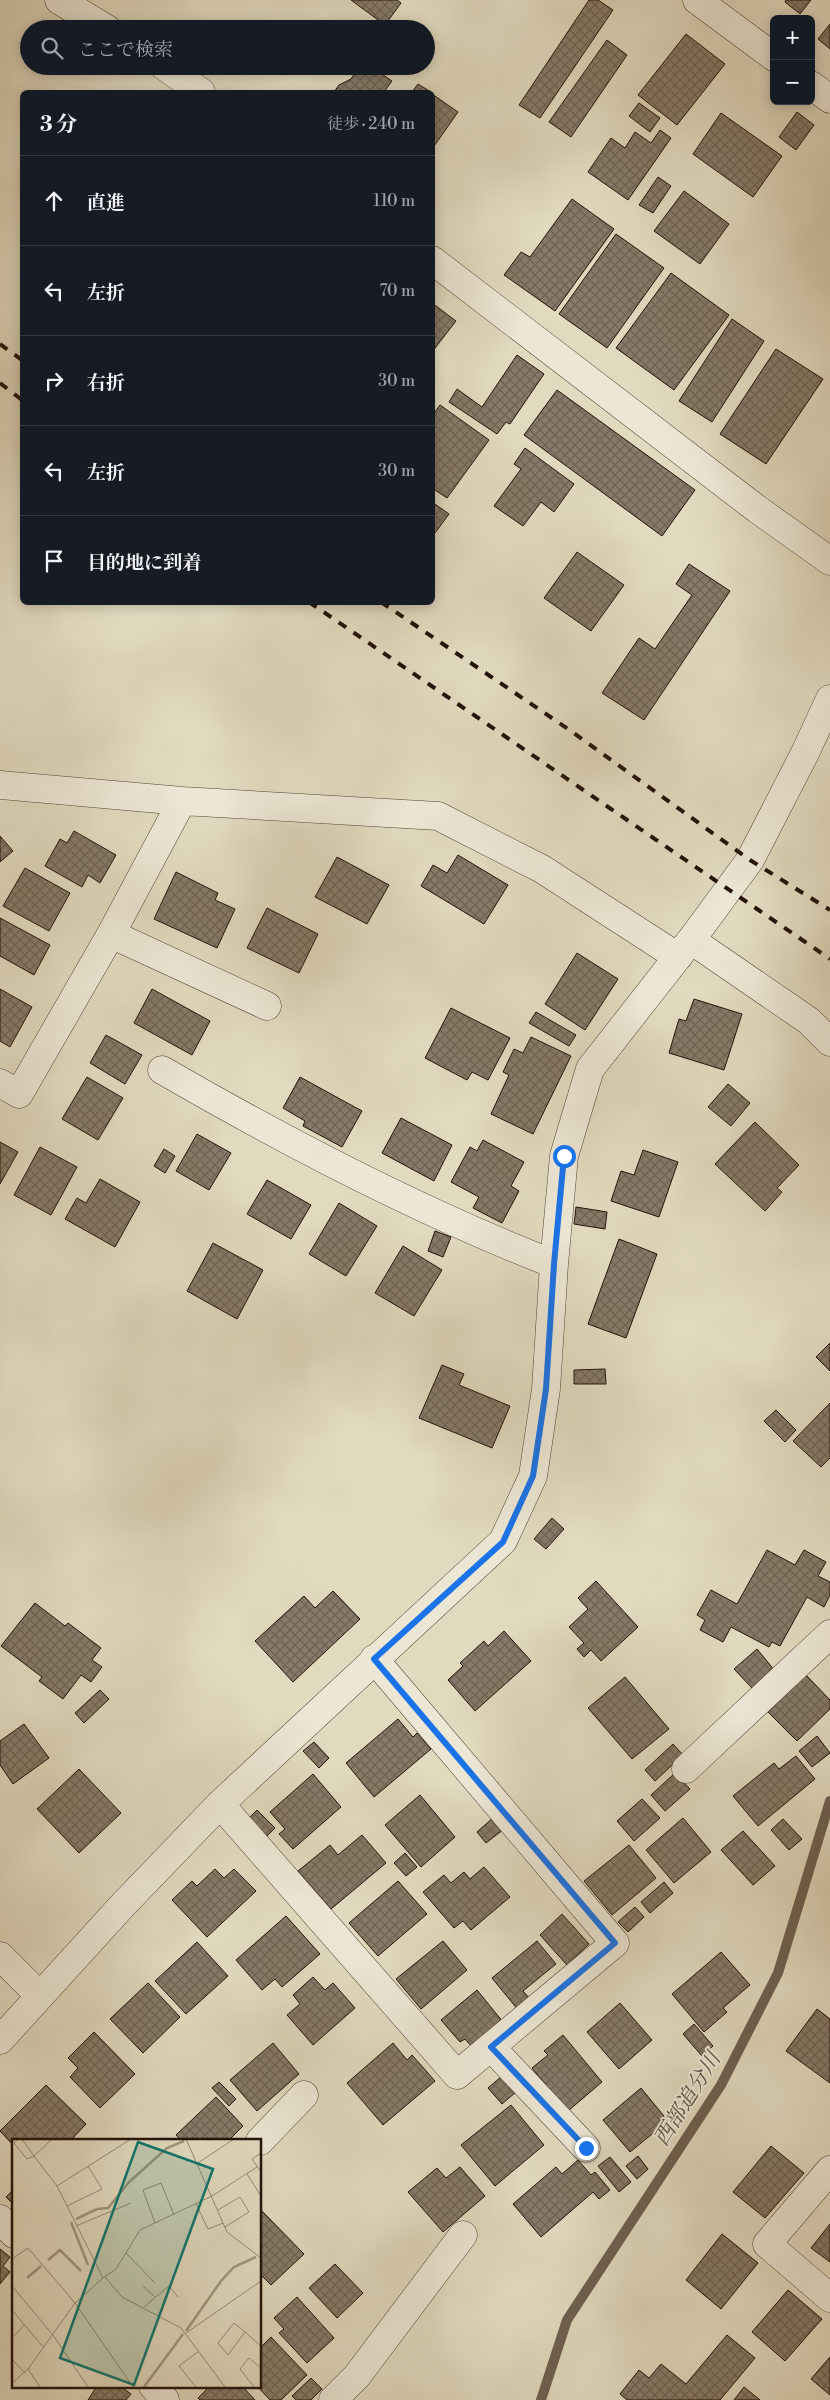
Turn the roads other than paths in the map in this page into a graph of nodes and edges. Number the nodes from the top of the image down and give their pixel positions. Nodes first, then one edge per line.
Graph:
1 (59, 0) edge
2 (697, 0) edge
3 (92, 20) edge
4 (770, 54) edge
5 (176, 75) edge
6 (815, 88) edge
7 (197, 90) edge
8 (830, 99) edge
9 (435, 262) edge
10 (830, 561) edge
11 (830, 699) edge
12 (0, 785) edge
13 (182, 801) junction
14 (111, 934) junction
15 (684, 949) junction
16 (267, 1006) dead end
17 (830, 1042) edge
18 (162, 1070) dead end
19 (0, 1083) edge
20 (554, 1264) junction
21 (830, 1634) edge
22 (374, 1659) junction
23 (686, 1769) dead end
24 (220, 1804) junction
25 (0, 1956) edge
26 (40, 1996) junction
27 (0, 2040) edge
28 (491, 2047) junction
29 (304, 2095) dead end
30 (261, 2140) edge
31 (586, 2148) dead end
32 (830, 2170) edge
33 (0, 2219) edge
34 (12, 2232) edge
35 (463, 2235) dead end
36 (830, 2298) edge
37 (155, 2388) edge
38 (165, 2400) edge
39 (333, 2400) edge

1 - 3 street
2 - 4 street
5 - 7 street
6 - 8 street
9 - 10 street
11 - 15 street
12 - 13 street
13 - 14 street
13 - 15 street
14 - 16 street
14 - 19 street
15 - 17 street
15 - 20 street
18 - 20 street
20 - 22 street
21 - 23 street
22 - 24 street
22 - 28 street
24 - 26 street
24 - 28 street
25 - 26 street
26 - 27 street
28 - 31 street
29 - 30 street
32 - 36 street
33 - 34 street
35 - 39 street
37 - 38 street

